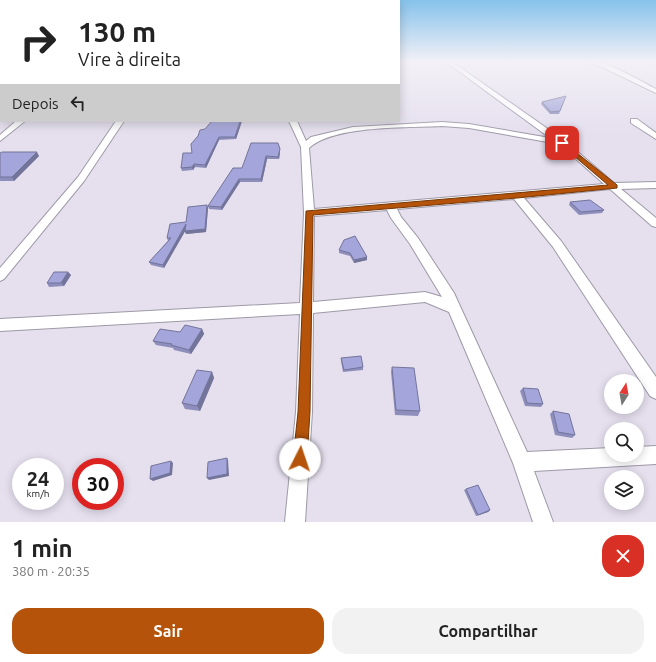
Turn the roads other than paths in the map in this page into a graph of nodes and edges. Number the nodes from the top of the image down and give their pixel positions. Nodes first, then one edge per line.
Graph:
1 (482, 85) edge
2 (652, 85) edge
3 (646, 86) joint
4 (656, 91) edge
5 (634, 121) dead end
6 (20, 122) edge
7 (119, 122) edge
8 (293, 122) edge
9 (353, 125) edge
10 (656, 137) edge
11 (0, 139) edge
12 (562, 143) junction
13 (305, 146) junction
14 (656, 185) edge
15 (614, 186) junction
16 (517, 196) junction
17 (391, 206) junction
18 (309, 213) junction
19 (656, 224) edge
20 (0, 276) edge
21 (439, 280) junction
22 (425, 297) junction
23 (307, 308) junction
24 (452, 308) junction
25 (0, 325) edge
26 (656, 391) edge
27 (656, 455) edge
28 (522, 462) junction
29 (296, 522) edge
30 (543, 522) edge

1 - 12 street
2 - 3 street
3 - 4 street
5 - 10 street
6 - 11 street
7 - 20 street
8 - 13 street
9 - 12 street
9 - 13 street
12 - 15 street
13 - 18 street
14 - 15 street
15 - 16 street
15 - 19 street
16 - 17 street
16 - 26 street
17 - 18 street
17 - 21 street
18 - 23 street
21 - 22 street
21 - 24 street
22 - 23 street
22 - 24 street
23 - 25 street
23 - 29 street
24 - 28 street
27 - 28 street
28 - 30 street

